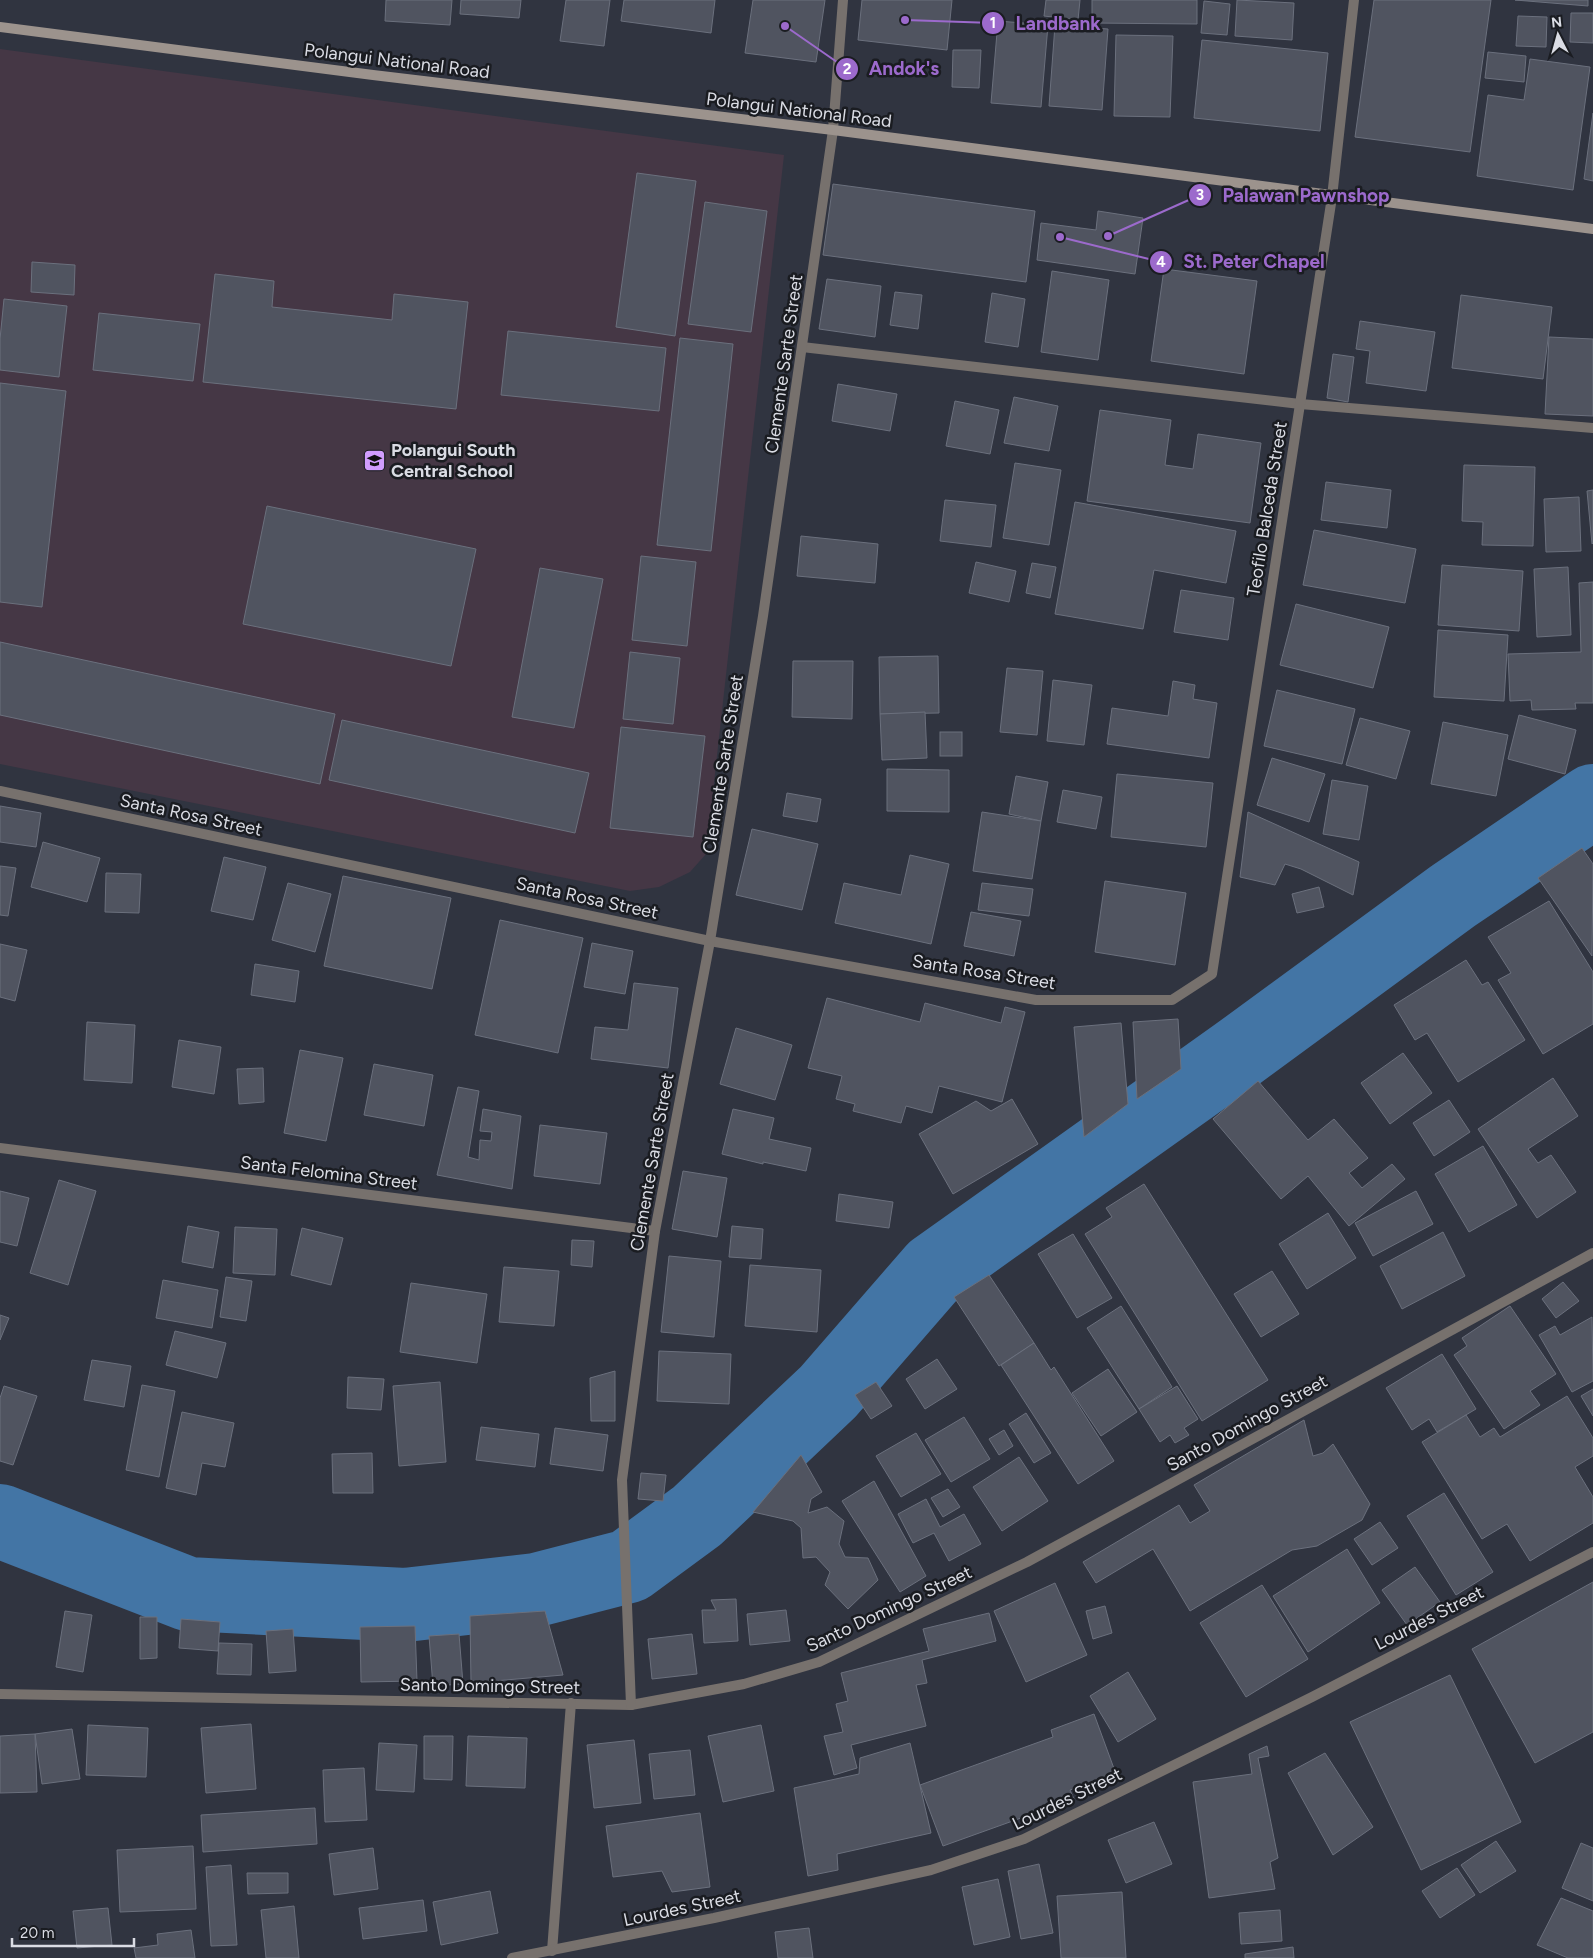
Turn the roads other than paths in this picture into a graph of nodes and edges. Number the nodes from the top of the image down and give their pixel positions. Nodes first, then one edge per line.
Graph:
1 (843, 0) edge
2 (1354, 0) edge
3 (0, 27) edge
4 (833, 130) junction
5 (1332, 197) junction
6 (1593, 230) edge
7 (802, 347) junction
8 (1300, 404) junction
9 (1593, 428) edge
10 (0, 791) edge
11 (710, 941) junction
12 (1172, 1000) joint
13 (0, 1148) edge
14 (655, 1231) junction
15 (1593, 1252) edge
16 (1593, 1552) edge
17 (0, 1694) edge
18 (571, 1703) junction
19 (631, 1705) junction
20 (552, 1952) junction
21 (512, 1958) edge

1 - 4 street, Clemente Sarte Street
2 - 5 street, Teofilo Balceda Street
3 - 4 main road, Polangui National Road
4 - 5 main road, Polangui National Road
4 - 7 street, Clemente Sarte Street
5 - 6 main road, Polangui National Road
5 - 8 street, Teofilo Balceda Street
7 - 8 street
7 - 11 street, Clemente Sarte Street
8 - 9 street
8 - 12 street, Teofilo Balceda Street
10 - 11 street, Santa Rosa Street
11 - 12 street, Santa Rosa Street
11 - 14 street, Clemente Sarte Street
13 - 14 street, Santa Felomina Street
14 - 19 street, Clemente Sarte Street
15 - 19 street, Santo Domingo Street
16 - 20 street, Lourdes Street
17 - 18 street, Santo Domingo Street
18 - 19 street, Santo Domingo Street
18 - 20 street
20 - 21 street, Lourdes Street

